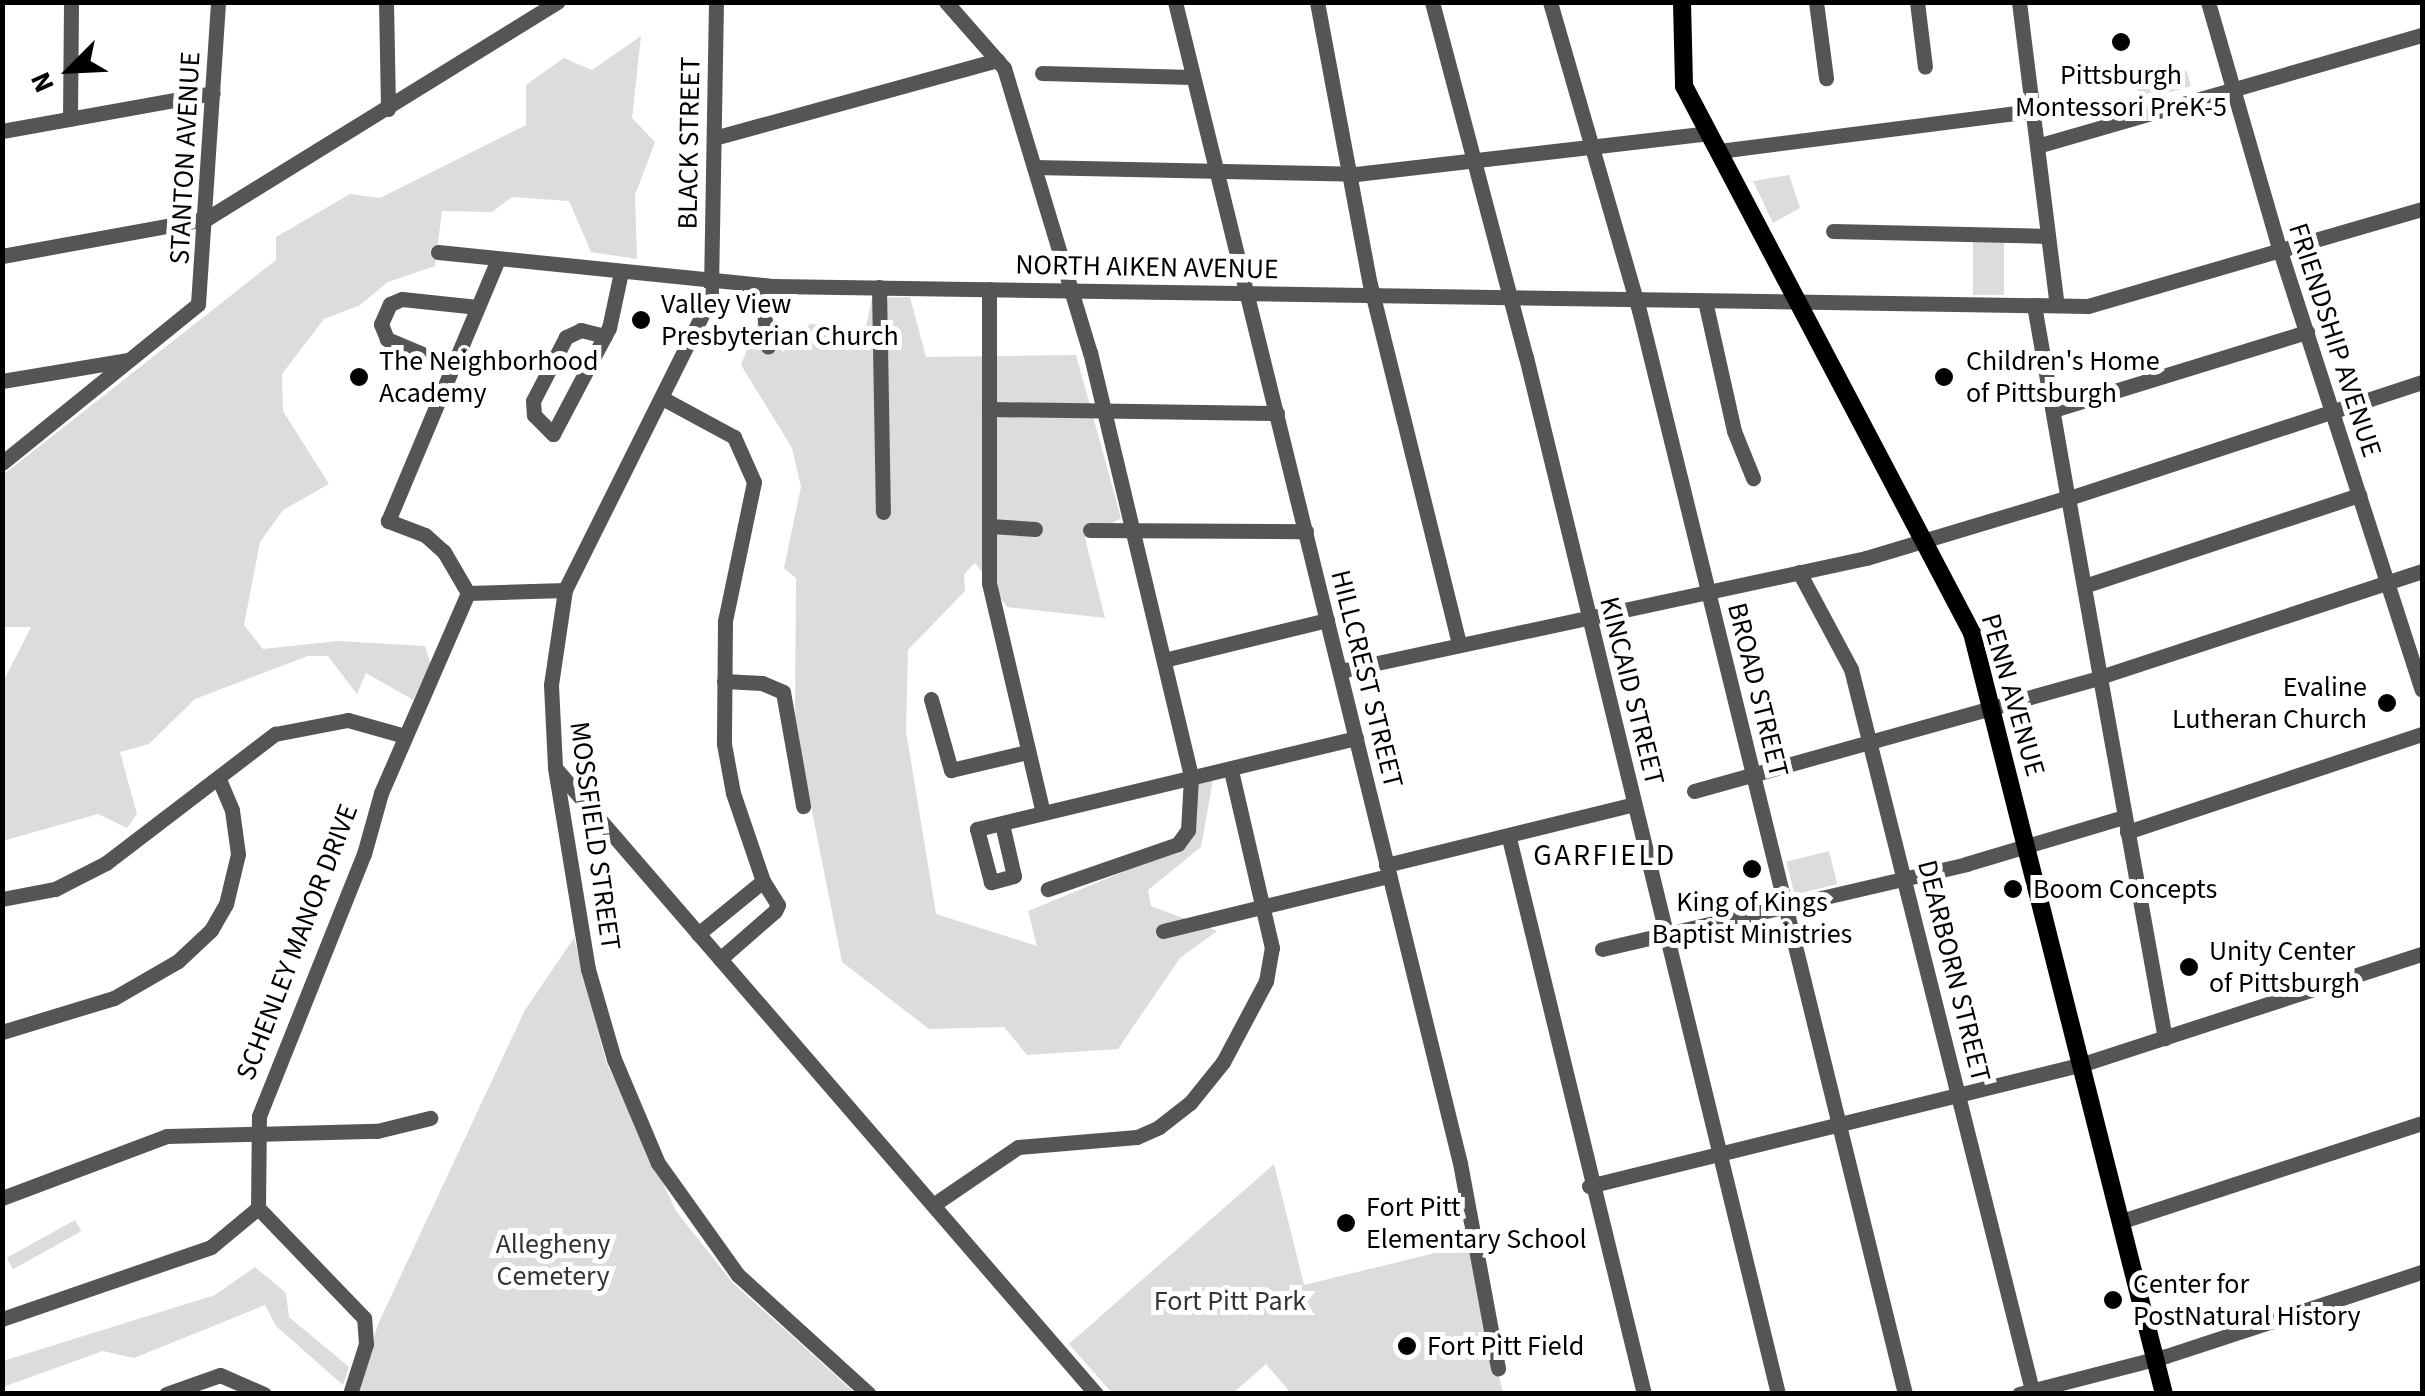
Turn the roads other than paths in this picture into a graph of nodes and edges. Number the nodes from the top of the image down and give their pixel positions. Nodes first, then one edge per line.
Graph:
1 (71, 2) edge
2 (218, 2) edge
3 (386, 2) edge
4 (716, 2) edge
5 (946, 2) edge
6 (969, 2) edge
7 (1175, 2) edge
8 (1317, 2) edge
9 (1432, 2) edge
10 (1550, 2) edge
11 (1682, 2) edge
12 (1816, 2) edge
13 (1916, 2) edge
14 (2018, 2) edge
15 (2208, 2) edge
16 (547, 6) edge
17 (961, 20) junction
18 (2422, 35) edge
19 (997, 60) junction
20 (1925, 67) dead end
21 (1042, 73) dead end
22 (1192, 76) junction
23 (1826, 78) dead end
24 (2233, 89) junction
25 (213, 93) junction
26 (388, 109) junction
27 (2032, 111) junction
28 (70, 118) junction
29 (2, 131) edge
30 (1708, 133) junction
31 (714, 138) junction
32 (2037, 146) junction
33 (1592, 147) junction
34 (1719, 152) junction
35 (1473, 160) junction
36 (1034, 167) junction
37 (1217, 170) junction
38 (1348, 173) junction
39 (2422, 209) edge
40 (206, 219) junction
41 (1833, 232) dead end
42 (2048, 236) junction
43 (2280, 250) junction
44 (438, 252) dead end
45 (2, 256) edge
46 (498, 258) junction
47 (621, 272) junction
48 (712, 283) junction
49 (761, 286) junction
50 (879, 288) junction
51 (988, 290) junction
52 (1072, 290) junction
53 (1248, 293) junction
54 (1373, 294) junction
55 (1509, 297) junction
56 (1636, 298) junction
57 (1796, 300) junction
58 (1705, 301) junction
59 (2034, 305) junction
60 (2056, 305) junction
61 (478, 307) junction
62 (2307, 332) junction
63 (604, 336) junction
64 (768, 347) dead end
65 (132, 359) junction
66 (453, 367) junction
67 (2, 381) edge
68 (2422, 382) edge
69 (662, 398) junction
70 (989, 409) junction
71 (2052, 410) junction
72 (1102, 411) junction
73 (2332, 412) junction
74 (1277, 414) junction
75 (2, 463) edge
76 (1753, 478) dead end
77 (2359, 496) junction
78 (2068, 498) junction
79 (883, 512) dead end
80 (990, 526) junction
81 (1035, 529) dead end
82 (1131, 529) junction
83 (1090, 530) dead end
84 (1306, 531) junction
85 (1925, 543) junction
86 (2422, 571) edge
87 (1800, 572) junction
88 (2388, 583) junction
89 (2084, 586) junction
90 (565, 590) junction
91 (1708, 592) junction
92 (468, 593) junction
93 (1588, 618) junction
94 (1327, 620) junction
95 (1459, 643) junction
96 (1164, 660) junction
97 (1340, 671) junction
98 (2100, 677) junction
99 (724, 681) junction
100 (2422, 690) edge
101 (932, 699) dead end
102 (1992, 712) junction
103 (2422, 734) edge
104 (405, 736) junction
105 (1356, 738) junction
106 (1868, 744) junction
107 (1027, 752) junction
108 (555, 768) junction
109 (1231, 770) junction
110 (1753, 774) junction
111 (1192, 777) junction
112 (219, 778) junction
113 (1694, 790) dead end
114 (1634, 804) junction
115 (803, 806) dead end
116 (1043, 812) junction
117 (1002, 824) dead end
118 (2125, 824) junction
119 (1509, 838) junction
120 (2028, 848) junction
121 (1388, 871) junction
122 (1904, 880) junction
123 (764, 881) junction
124 (1048, 889) dead end
125 (2, 899) edge
126 (1265, 906) junction
127 (1786, 910) junction
128 (1163, 932) dead end
129 (698, 934) junction
130 (1668, 939) junction
131 (1602, 950) dead end
132 (2422, 954) edge
133 (720, 959) junction
134 (2, 1032) edge
135 (2165, 1038) junction
136 (2083, 1064) junction
137 (1960, 1095) junction
138 (430, 1118) dead end
139 (2422, 1123) edge
140 (1839, 1124) junction
141 (258, 1130) junction
142 (1720, 1153) junction
143 (1589, 1186) junction
144 (2, 1198) edge
145 (933, 1205) junction
146 (258, 1208) junction
147 (2122, 1221) junction
148 (2422, 1272) edge
149 (2, 1319) edge
150 (2155, 1360) junction
151 (1498, 1370) dead end
152 (2028, 1392) edge
153 (166, 1394) edge
154 (264, 1394) edge
155 (350, 1394) edge
156 (869, 1394) edge
157 (1096, 1394) edge
158 (1644, 1394) edge
159 (1778, 1394) edge
160 (1905, 1394) edge
161 (2164, 1394) edge

1 - 28 street
2 - 25 street, STANTON AVENUE
3 - 26 street
4 - 31 street, BLACK STREET
5 - 17 street
6 - 17 street
7 - 22 street, HILLCREST STREET
8 - 38 street
9 - 35 street, KINCAID STREET
10 - 33 street, BROAD STREET
11 - 30 main road, PENN AVENUE
12 - 23 street
13 - 20 street
14 - 27 street
15 - 24 street, FRIENDSHIP AVENUE
16 - 26 street
17 - 19 street
18 - 24 street
19 - 31 street
19 - 36 street
21 - 22 street
22 - 37 street, HILLCREST STREET
24 - 32 street
24 - 43 street, FRIENDSHIP AVENUE
25 - 28 street
25 - 40 street, STANTON AVENUE
26 - 40 street
27 - 32 street
27 - 34 street
28 - 29 street
30 - 33 street
30 - 34 main road, PENN AVENUE
31 - 48 street, BLACK STREET
32 - 42 street
33 - 35 street
33 - 56 street, BROAD STREET
34 - 57 main road, PENN AVENUE
35 - 38 street
35 - 55 street, KINCAID STREET
36 - 37 street
36 - 52 street
37 - 38 street
37 - 53 street, HILLCREST STREET
38 - 54 street
39 - 43 street, NORTH AIKEN AVENUE
40 - 45 street
40 - 65 street, STANTON AVENUE
41 - 42 street
42 - 60 street
43 - 60 street, NORTH AIKEN AVENUE
43 - 62 street, FRIENDSHIP AVENUE
44 - 46 street, NORTH AIKEN AVENUE
46 - 47 street, NORTH AIKEN AVENUE
46 - 61 street
47 - 48 street, NORTH AIKEN AVENUE
47 - 63 street
48 - 49 street, NORTH AIKEN AVENUE
48 - 69 street, MOSSFIELD STREET
49 - 50 street, NORTH AIKEN AVENUE
49 - 64 street
50 - 51 street, NORTH AIKEN AVENUE
50 - 79 street
51 - 52 street, NORTH AIKEN AVENUE
51 - 70 street
52 - 53 street, NORTH AIKEN AVENUE
52 - 72 street
53 - 54 street, NORTH AIKEN AVENUE
53 - 74 street, HILLCREST STREET
54 - 55 street, NORTH AIKEN AVENUE
54 - 95 street
55 - 56 street, NORTH AIKEN AVENUE
55 - 93 street, KINCAID STREET
56 - 58 street, NORTH AIKEN AVENUE
56 - 91 street, BROAD STREET
57 - 58 street, NORTH AIKEN AVENUE
57 - 59 street, NORTH AIKEN AVENUE
57 - 85 main road, PENN AVENUE
58 - 76 street
59 - 60 street, NORTH AIKEN AVENUE
59 - 71 street
61 - 66 street
61 - 66 street
62 - 71 street
62 - 73 street, FRIENDSHIP AVENUE
63 - 63 street
65 - 67 street
65 - 75 street, STANTON AVENUE
66 - 92 street
68 - 73 street
69 - 90 street, MOSSFIELD STREET
69 - 99 street
70 - 72 street
70 - 80 street
71 - 78 street
72 - 74 street
72 - 82 street
73 - 77 street, FRIENDSHIP AVENUE
73 - 78 street
74 - 84 street, HILLCREST STREET
77 - 88 street, FRIENDSHIP AVENUE
77 - 89 street
78 - 85 street
78 - 89 street
80 - 81 street
80 - 107 street
82 - 83 street
82 - 84 street
82 - 96 street
84 - 94 street, HILLCREST STREET
85 - 87 street
85 - 102 main road, PENN AVENUE
86 - 88 street
87 - 91 street
87 - 106 street, DEARBORN STREET
88 - 98 street
88 - 100 street, FRIENDSHIP AVENUE
89 - 98 street
90 - 92 street
90 - 108 street, MOSSFIELD STREET
91 - 93 street
91 - 110 street, BROAD STREET
92 - 104 street, SCHENLEY MANOR DRIVE
93 - 95 street
93 - 114 street, KINCAID STREET
94 - 96 street
94 - 97 street, HILLCREST STREET
95 - 97 street
96 - 111 street
97 - 105 street, HILLCREST STREET
98 - 102 street
98 - 118 street
99 - 115 street
99 - 123 street
101 - 107 street
102 - 106 street
102 - 120 main road, PENN AVENUE
103 - 118 street
104 - 112 street
104 - 141 street, SCHENLEY MANOR DRIVE
105 - 109 street
105 - 121 street, HILLCREST STREET
106 - 110 street
106 - 122 street, DEARBORN STREET
107 - 116 street
108 - 129 street
108 - 156 street, MOSSFIELD STREET
109 - 111 street
109 - 126 street
110 - 113 street
110 - 127 street, BROAD STREET
111 - 116 street
111 - 124 street
112 - 125 street
112 - 134 street
114 - 119 street
114 - 130 street, KINCAID STREET
116 - 117 street
118 - 120 street
118 - 135 street
119 - 121 street
119 - 143 street
120 - 122 street
120 - 136 main road, PENN AVENUE
121 - 126 street
121 - 151 street, HILLCREST STREET
122 - 127 street
122 - 137 street, DEARBORN STREET
123 - 129 street
123 - 133 street
126 - 128 street
126 - 145 street
127 - 130 street
127 - 140 street, BROAD STREET
129 - 133 street
130 - 131 street
130 - 142 street, KINCAID STREET
132 - 135 street
133 - 145 street
135 - 136 street
136 - 137 street
136 - 147 main road, PENN AVENUE
137 - 140 street
137 - 152 street, DEARBORN STREET
138 - 141 street
139 - 147 street
140 - 142 street
140 - 160 street, BROAD STREET
141 - 144 street
141 - 146 street, SCHENLEY MANOR DRIVE
142 - 143 street
142 - 159 street, KINCAID STREET
143 - 158 street
145 - 157 street
146 - 149 street
146 - 155 street
147 - 150 main road, PENN AVENUE
148 - 150 street
150 - 152 street
150 - 161 main road, PENN AVENUE
153 - 154 street

